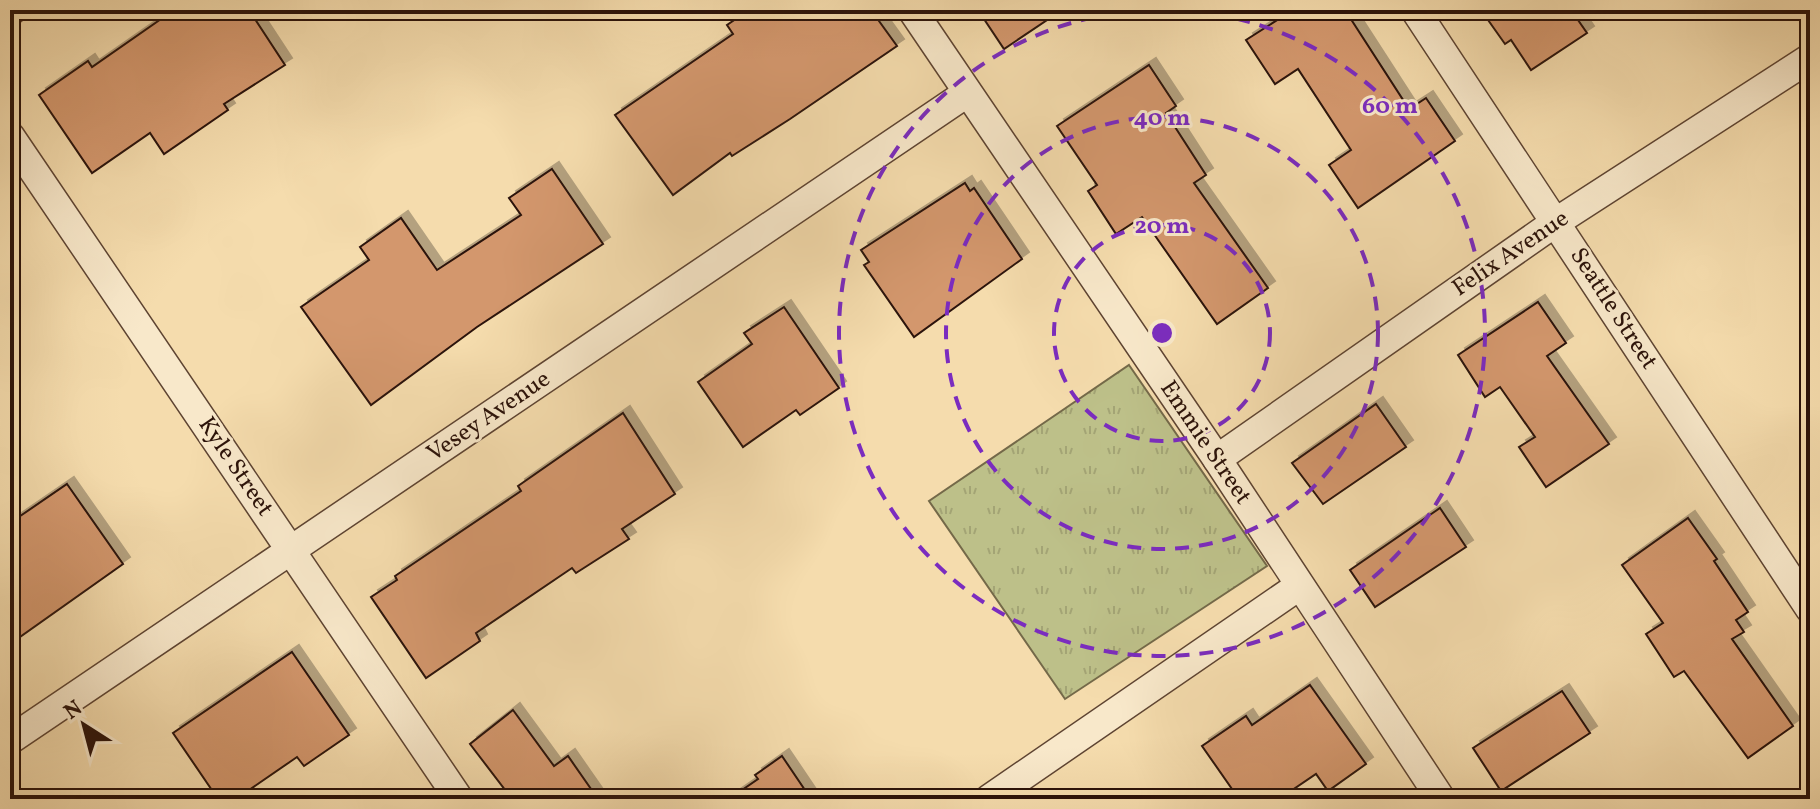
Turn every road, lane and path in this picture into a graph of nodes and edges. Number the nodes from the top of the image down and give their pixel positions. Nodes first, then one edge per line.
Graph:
1 (912, 10) edge
2 (1415, 10) edge
3 (1810, 58) edge
4 (967, 93) junction
5 (10, 136) edge
6 (1556, 222) junction
7 (1217, 459) junction
8 (291, 551) junction
9 (1299, 586) junction
10 (1810, 609) edge
11 (10, 740) edge
12 (459, 799) edge
13 (989, 799) edge
14 (1441, 799) edge

1 - 4 street, Emmie Street
2 - 6 street, Seattle Street
3 - 6 street, Felix Avenue
4 - 7 street, Emmie Street
4 - 8 street, Vesey Avenue
5 - 8 street, Kyle Street
6 - 7 street, Felix Avenue
6 - 10 street, Seattle Street
7 - 9 street, Emmie Street
8 - 11 street, Vesey Avenue
8 - 12 street, Kyle Street
9 - 13 street
9 - 14 street, Emmie Street

